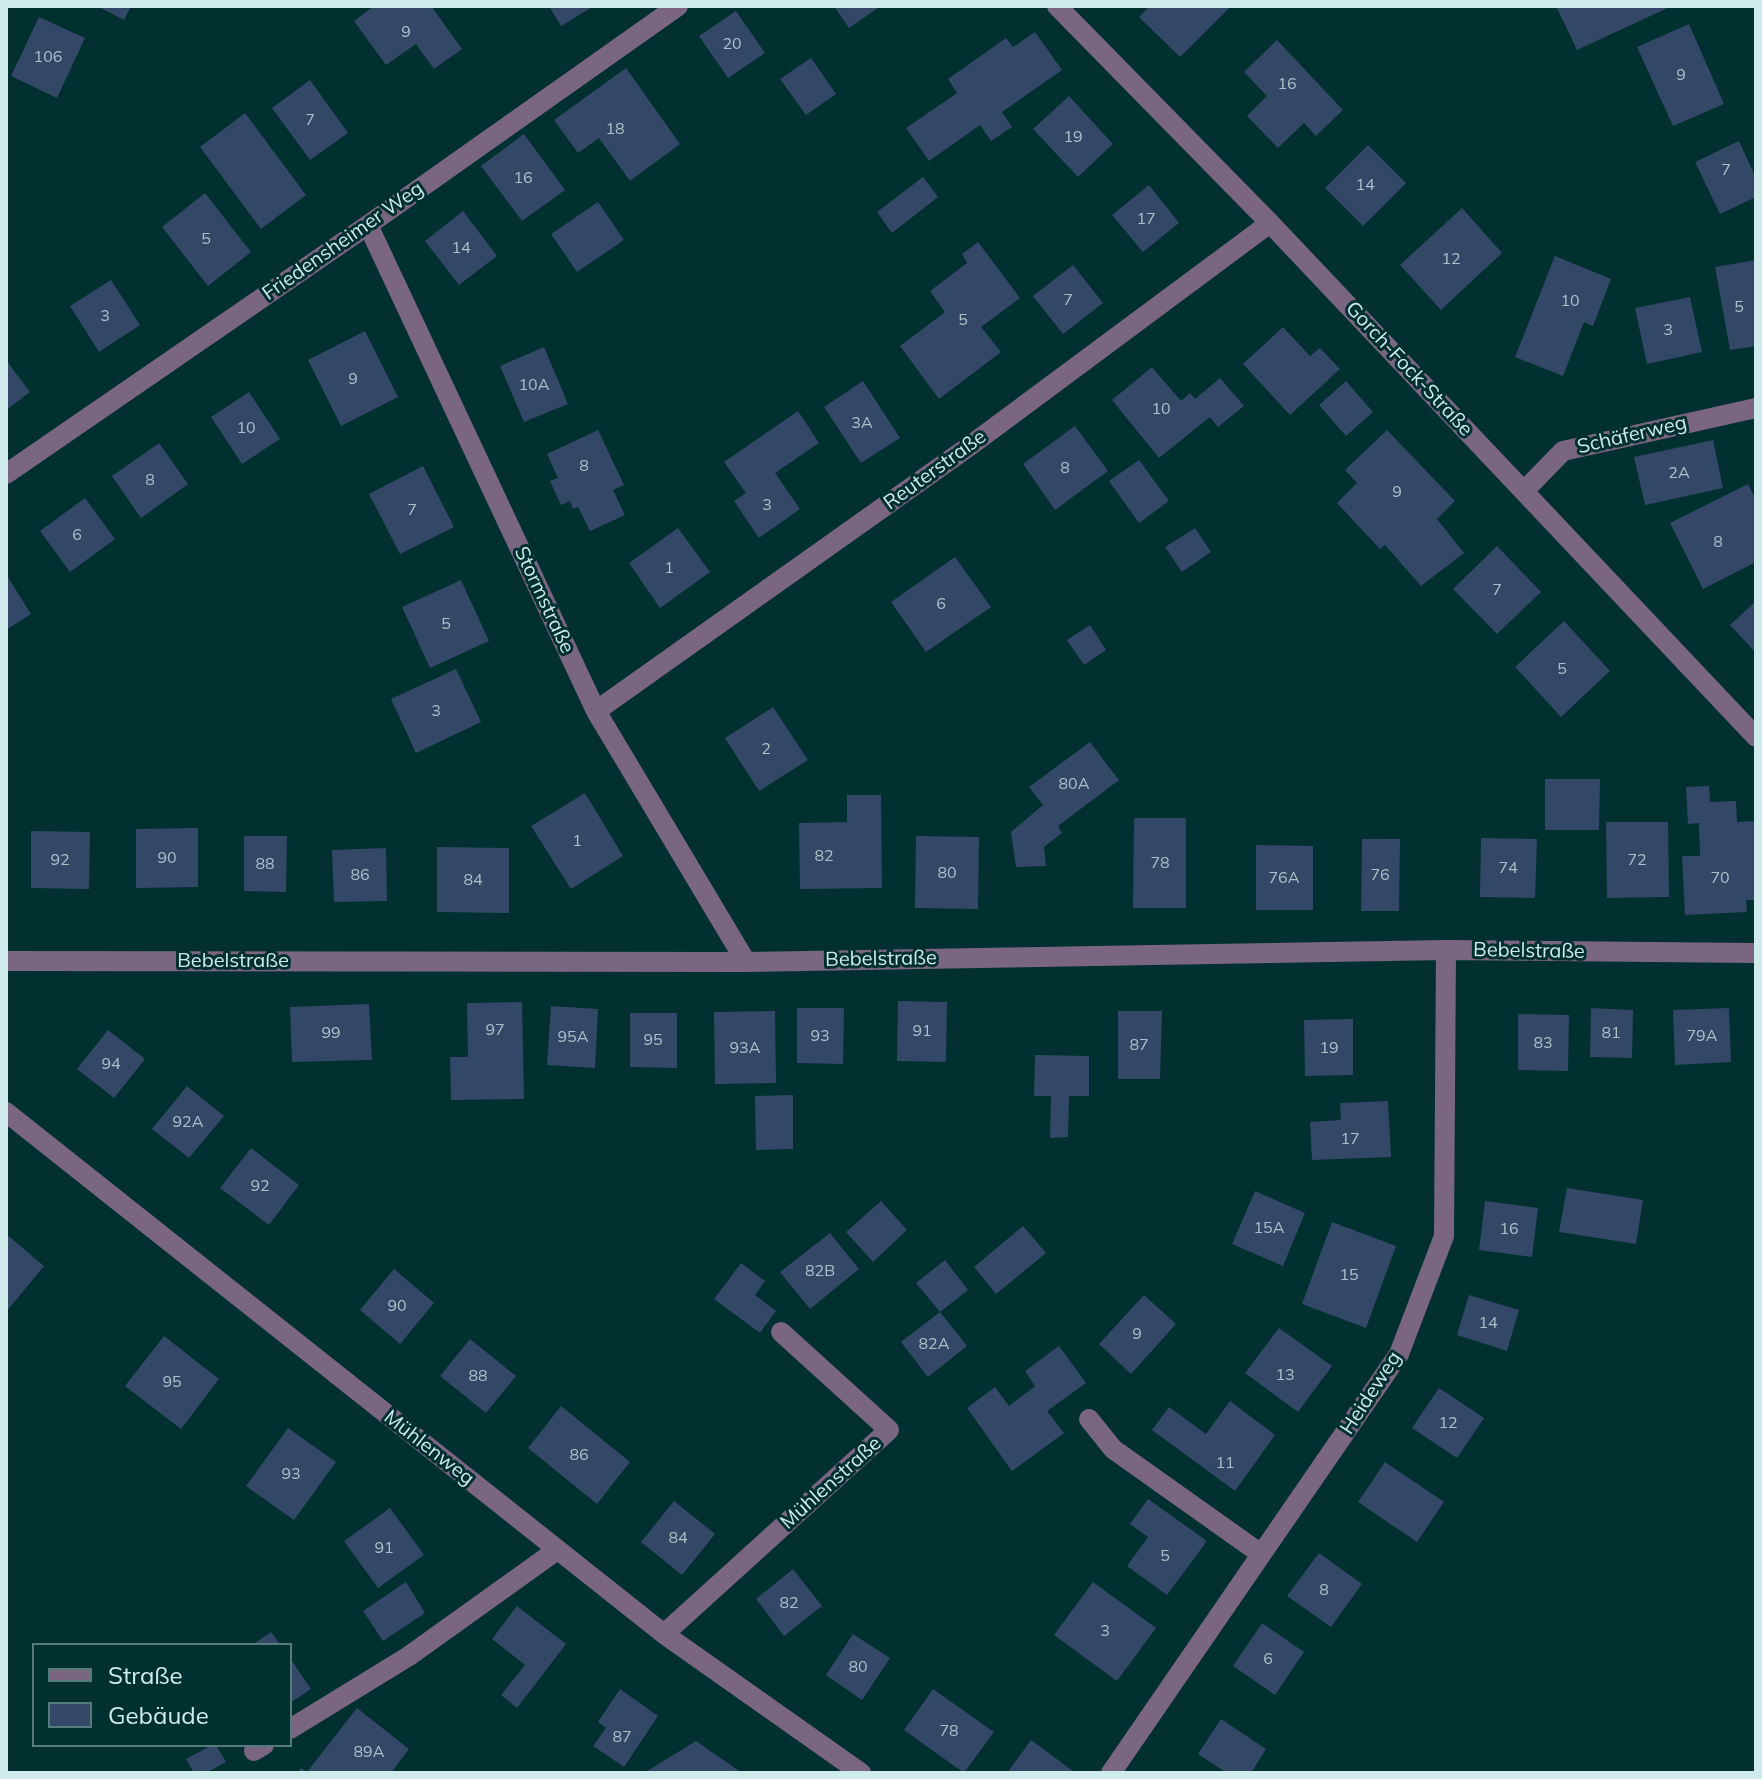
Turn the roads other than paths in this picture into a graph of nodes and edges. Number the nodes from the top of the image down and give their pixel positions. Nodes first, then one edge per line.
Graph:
1 (678, 6) edge
2 (1057, 6) edge
3 (1270, 223) junction
4 (368, 225) junction
5 (1756, 408) edge
6 (6, 474) edge
7 (1524, 491) junction
8 (596, 711) junction
9 (1756, 737) edge
10 (1446, 950) junction
11 (1756, 953) edge
12 (6, 961) edge
13 (746, 962) junction
14 (6, 1112) edge
15 (781, 1332) dead end
16 (1089, 1419) dead end
17 (557, 1550) junction
18 (1261, 1554) junction
19 (664, 1634) junction
20 (292, 1728) edge
21 (861, 1773) edge
22 (1111, 1773) edge

1 - 4 street, Friedensheimer Weg
2 - 3 street, Gorch-Fock-Straße
3 - 7 street, Gorch-Fock-Straße
3 - 8 street, Reuterstraße
4 - 6 street, Friedensheimer Weg
4 - 8 street, Stormstraße
5 - 7 street, Schäferweg
7 - 9 street, Gorch-Fock-Straße
8 - 13 street, Stormstraße
10 - 11 street, Bebelstraße
10 - 13 street, Bebelstraße
10 - 18 street, Heideweg
12 - 13 street, Bebelstraße
14 - 17 street, Mühlenweg
15 - 19 street, Mühlenstraße
16 - 18 street
17 - 19 street, Mühlenweg
17 - 20 street
18 - 22 street, Heideweg
19 - 21 street, Mühlenweg

